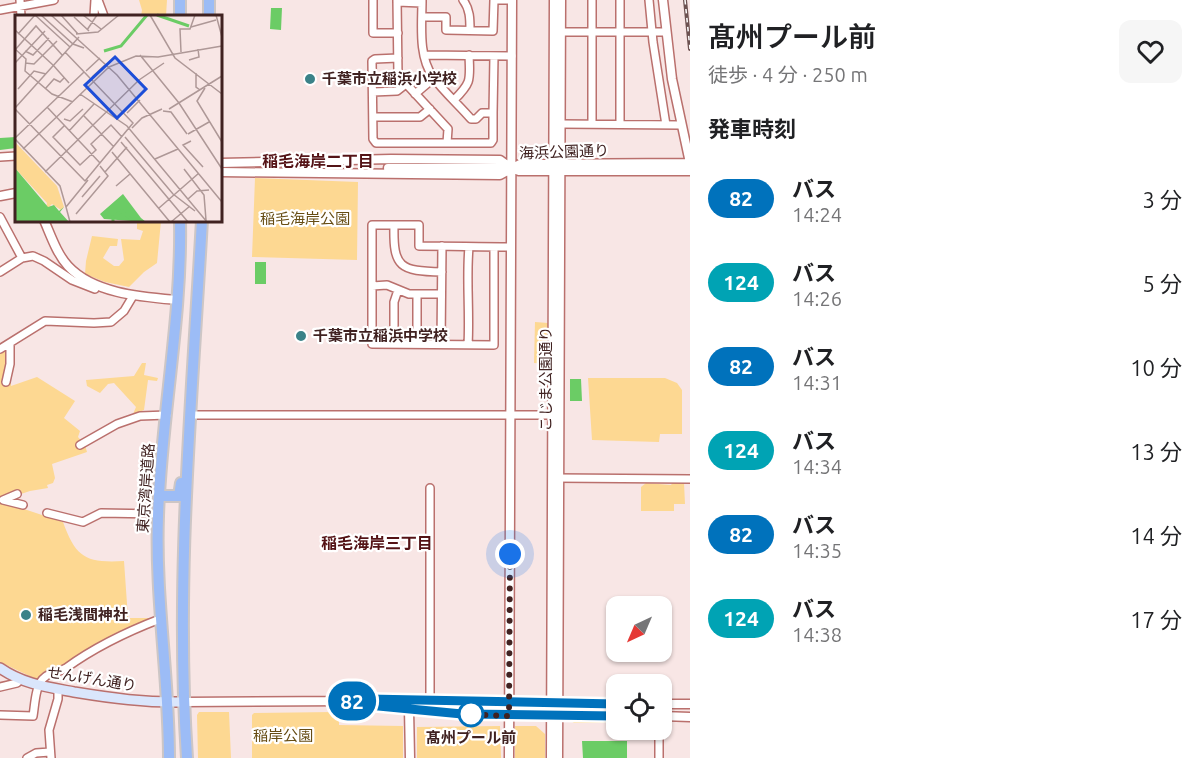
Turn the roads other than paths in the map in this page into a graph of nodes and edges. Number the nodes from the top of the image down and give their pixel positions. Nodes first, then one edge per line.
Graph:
1 (54, 0) edge
2 (96, 0) edge
3 (373, 0) edge
4 (463, 0) edge
5 (494, 0) edge
6 (512, 0) edge
7 (554, 0) edge
8 (561, 0) edge
9 (592, 0) edge
10 (620, 0) edge
11 (649, 0) edge
12 (663, 0) edge
13 (397, 1) edge
14 (422, 2) edge
15 (20, 3) edge
16 (0, 10) edge
17 (94, 15) edge
18 (104, 15) edge
19 (422, 17) junction
20 (470, 30) junction
21 (558, 32) junction
22 (592, 32) junction
23 (619, 32) junction
24 (651, 32) junction
25 (666, 32) junction
26 (398, 33) junction
27 (424, 55) junction
28 (469, 56) junction
29 (494, 56) junction
30 (512, 56) junction
31 (398, 58) junction
32 (434, 78) junction
33 (406, 84) junction
34 (373, 92) junction
35 (415, 94) junction
36 (454, 100) junction
37 (430, 109) junction
38 (493, 113) junction
39 (373, 117) junction
40 (561, 124) junction
41 (592, 124) junction
42 (620, 124) junction
43 (666, 125) junction
44 (681, 125) junction
45 (447, 143) junction
46 (15, 156) edge
47 (0, 157) edge
48 (222, 163) edge
49 (690, 163) edge
50 (511, 168) junction
51 (557, 168) junction
52 (222, 170) edge
53 (222, 170) edge
54 (690, 171) edge
55 (15, 193) edge
56 (0, 196) edge
57 (0, 217) edge
58 (45, 222) edge
59 (180, 222) edge
60 (202, 222) edge
61 (394, 225) junction
62 (442, 246) junction
63 (469, 247) junction
64 (494, 247) junction
65 (511, 247) junction
66 (22, 258) junction
67 (0, 272) edge
68 (442, 272) junction
69 (372, 286) junction
70 (103, 287) junction
71 (398, 290) junction
72 (417, 294) junction
73 (441, 294) junction
74 (133, 296) junction
75 (178, 300) junction
76 (10, 343) junction
77 (394, 344) junction
78 (417, 344) junction
79 (441, 344) junction
80 (468, 345) junction
81 (0, 349) edge
82 (6, 382) dead end
83 (167, 415) junction
84 (191, 416) junction
85 (510, 416) junction
86 (553, 416) junction
87 (80, 445) dead end
88 (189, 447) junction
89 (556, 478) junction
90 (690, 479) edge
91 (430, 488) dead end
92 (17, 494) dead end
93 (159, 496) junction
94 (1, 500) edge
95 (22, 505) dead end
96 (47, 513) dead end
97 (158, 514) junction
98 (160, 619) junction
99 (183, 636) junction
100 (0, 668) edge
101 (21, 680) junction
102 (39, 686) junction
103 (0, 687) edge
104 (58, 690) junction
105 (430, 700) junction
106 (352, 701) junction
107 (168, 702) junction
108 (184, 702) junction
109 (509, 702) junction
110 (555, 703) junction
111 (606, 704) edge
112 (672, 704) edge
113 (690, 704) edge
114 (409, 709) junction
115 (430, 711) junction
116 (0, 715) edge
117 (509, 716) junction
118 (555, 716) junction
119 (606, 716) edge
120 (672, 716) edge
121 (690, 717) edge
122 (659, 740) edge
123 (50, 755) edge
124 (27, 758) edge
125 (172, 758) edge
126 (187, 758) edge
127 (410, 758) edge
128 (509, 758) edge
129 (551, 758) edge
130 (558, 758) edge
131 (659, 758) edge

1 - 15 street
2 - 17 street
2 - 18 street
3 - 26 street
4 - 20 street
5 - 6 street
5 - 20 street
6 - 30 street
7 - 21 street, こじま公園通り
8 - 21 street, こじま公園通り
9 - 22 street
10 - 23 street
11 - 24 street
12 - 25 street
13 - 14 street
13 - 26 street
14 - 19 street
15 - 16 street
19 - 20 street
19 - 27 street
21 - 22 street
21 - 40 street, こじま公園通り
21 - 51 street, こじま公園通り
22 - 23 street
22 - 41 street
23 - 24 street
23 - 42 street
24 - 25 street
24 - 43 street
25 - 44 street
26 - 31 street
27 - 28 street
27 - 32 street
28 - 29 street
28 - 36 street
29 - 30 street
29 - 38 street
30 - 50 street
31 - 33 street
31 - 34 street
32 - 35 street
32 - 36 street
33 - 34 street
33 - 35 street
34 - 39 street
35 - 37 street
36 - 38 street
37 - 39 street
37 - 45 street
38 - 45 street
39 - 45 street
40 - 41 street
40 - 51 street, こじま公園通り
41 - 42 street
42 - 43 street
43 - 44 street
44 - 49 street
46 - 47 street
48 - 50 street
49 - 51 street, 海浜公園通り
50 - 51 street, 海浜公園通り
50 - 52 street
50 - 53 street
50 - 65 street
51 - 54 street, 海浜公園通り
51 - 86 street, こじま公園通り
51 - 89 street, こじま公園通り
55 - 56 street
57 - 66 street
58 - 70 street
59 - 75 highway, 東京湾岸道路
60 - 84 highway
61 - 62 street
61 - 68 street
61 - 69 street
62 - 63 street
62 - 68 street
63 - 64 street
63 - 80 street
64 - 65 street
64 - 80 street
65 - 85 street
66 - 67 street
66 - 70 street
68 - 73 street
69 - 71 street
69 - 77 street
70 - 74 street
71 - 72 street
71 - 77 street
72 - 73 street
72 - 78 street
73 - 79 street
74 - 75 street
74 - 76 street
75 - 83 highway, 東京湾岸道路
76 - 81 street
76 - 82 street
77 - 78 street
78 - 79 street
79 - 80 street
83 - 87 street
83 - 93 highway, 東京湾岸道路
84 - 85 street
84 - 88 highway
85 - 86 street
85 - 109 street
86 - 89 street, こじま公園通り
88 - 93 highway
88 - 99 highway
89 - 90 street
89 - 110 street, こじま公園通り
91 - 105 street
92 - 94 street
93 - 97 highway, 東京湾岸道路
94 - 95 street
96 - 97 street
97 - 98 highway, 東京湾岸道路
98 - 102 street
98 - 107 highway, 東京湾岸道路
99 - 107 highway
99 - 108 highway
100 - 101 main road, せんげん通り
101 - 102 main road, せんげん通り
101 - 103 street
102 - 104 main road, せんげん通り
102 - 116 street
104 - 107 main road, せんげん通り
104 - 123 street
105 - 106 street
105 - 109 street
105 - 115 street
106 - 108 street
106 - 114 street
107 - 108 main road, せんげん通り
107 - 125 highway, 東京湾岸道路
108 - 125 highway
108 - 126 highway
109 - 110 street
109 - 117 street
110 - 111 street
110 - 118 street, こじま公園通り
112 - 113 street
114 - 115 street
114 - 127 street
115 - 117 street
117 - 118 street
117 - 128 street
118 - 119 street
118 - 129 street, こじま公園通り
118 - 130 street, こじま公園通り
120 - 121 street
122 - 131 street
123 - 124 street

